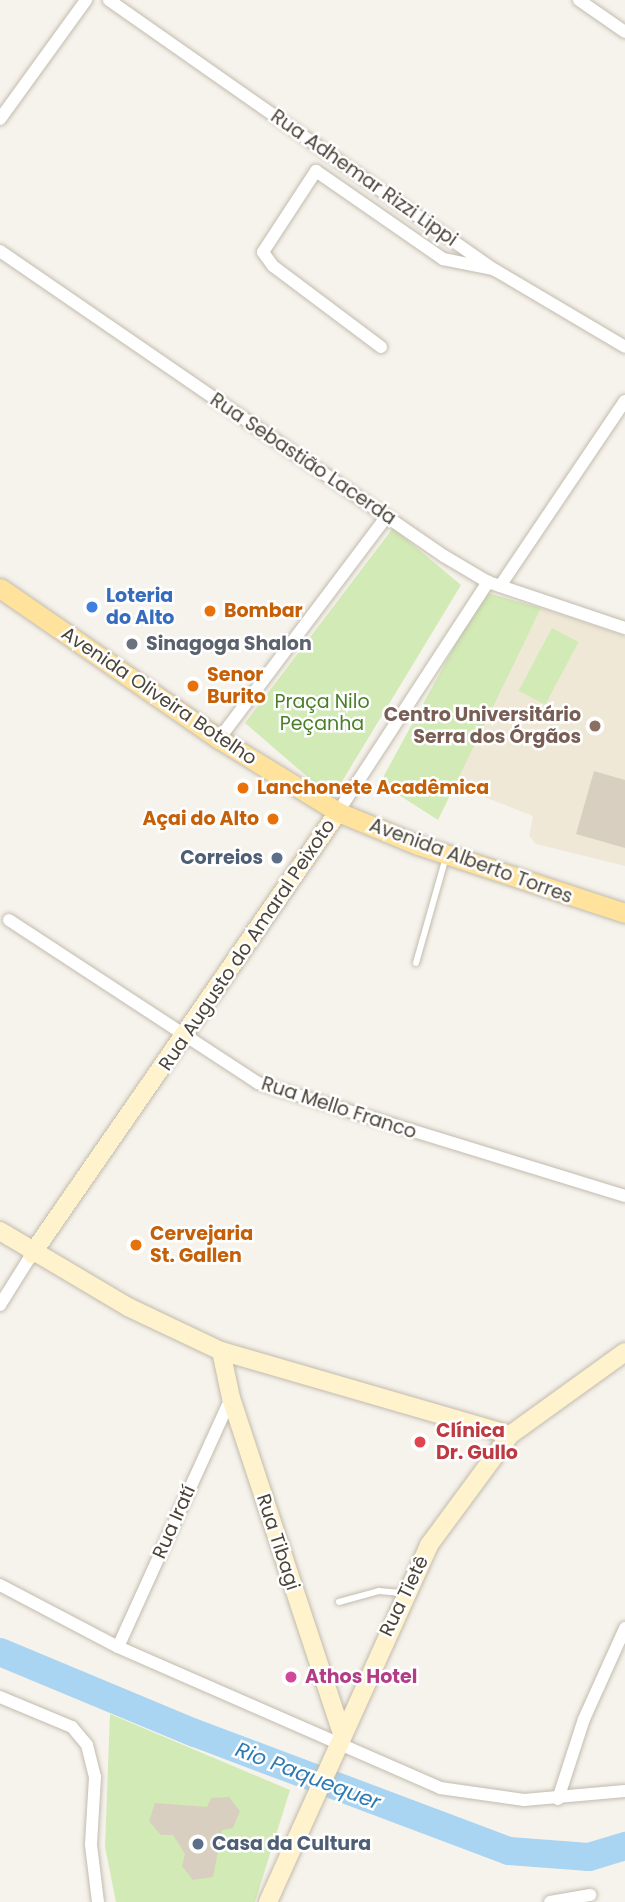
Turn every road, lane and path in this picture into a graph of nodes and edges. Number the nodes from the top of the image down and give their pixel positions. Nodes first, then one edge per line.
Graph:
1 (86, 0) edge
2 (108, 0) edge
3 (579, 0) edge
4 (625, 32) edge
5 (0, 119) edge
6 (0, 251) edge
7 (495, 270) junction
8 (382, 347) dead end
9 (625, 347) edge
10 (625, 401) edge
11 (387, 516) junction
12 (494, 584) junction
13 (0, 588) edge
14 (625, 628) edge
15 (219, 739) junction
16 (320, 801) joint
17 (338, 812) junction
18 (447, 855) junction
19 (625, 913) edge
20 (9, 920) dead end
21 (416, 963) dead end
22 (185, 1039) junction
23 (625, 1196) edge
24 (0, 1231) edge
25 (32, 1254) junction
26 (0, 1304) edge
27 (221, 1351) junction
28 (625, 1352) edge
29 (231, 1398) junction
30 (510, 1435) junction
31 (0, 1585) edge
32 (404, 1593) junction
33 (339, 1602) dead end
34 (625, 1628) edge
35 (118, 1647) junction
36 (0, 1697) edge
37 (338, 1738) junction
38 (625, 1791) edge
39 (558, 1799) junction
40 (590, 1895) dead end
41 (98, 1902) edge
42 (268, 1902) edge
43 (550, 1902) edge

1 - 5 street
2 - 7 street, Rua Adhemar Rizzi Lippi
3 - 4 street
6 - 11 street, Rua Sebastião Lacerda
7 - 8 street
7 - 9 street, Rua Adhemar Rizzi Lippi
10 - 12 street, Rua Augusto do Amaral Peixoto
11 - 12 street, Rua Sebastião Lacerda
11 - 15 street
12 - 14 street, Rua Sebastião Lacerda
12 - 17 street, Rua Augusto do Amaral Peixoto
13 - 15 main road, Avenida Oliveira Botelho
15 - 16 main road, Avenida Oliveira Botelho
16 - 17 main road, Avenida Alberto Torres
17 - 18 main road, Avenida Alberto Torres
17 - 22 main road, Rua Augusto do Amaral Peixoto
18 - 19 main road, Avenida Alberto Torres
18 - 21 lane
20 - 22 street, Rua Mello Franco
22 - 23 street, Rua Mello Franco
22 - 25 main road, Rua Augusto do Amaral Peixoto
24 - 25 main road
25 - 26 street, Rua Augusto do Amaral Peixoto
25 - 27 main road
27 - 29 main road, Rua Tibagi
27 - 30 main road
28 - 30 main road, Rua Tietê
29 - 35 street, Rua Iratí
29 - 37 main road, Rua Tibagi
30 - 32 main road, Rua Tietê
31 - 35 street
32 - 33 lane
32 - 37 main road, Rua Tietê
34 - 39 street
35 - 37 street
36 - 41 street
37 - 39 street
37 - 42 main road, Rua Tietê
38 - 39 street
40 - 43 street

